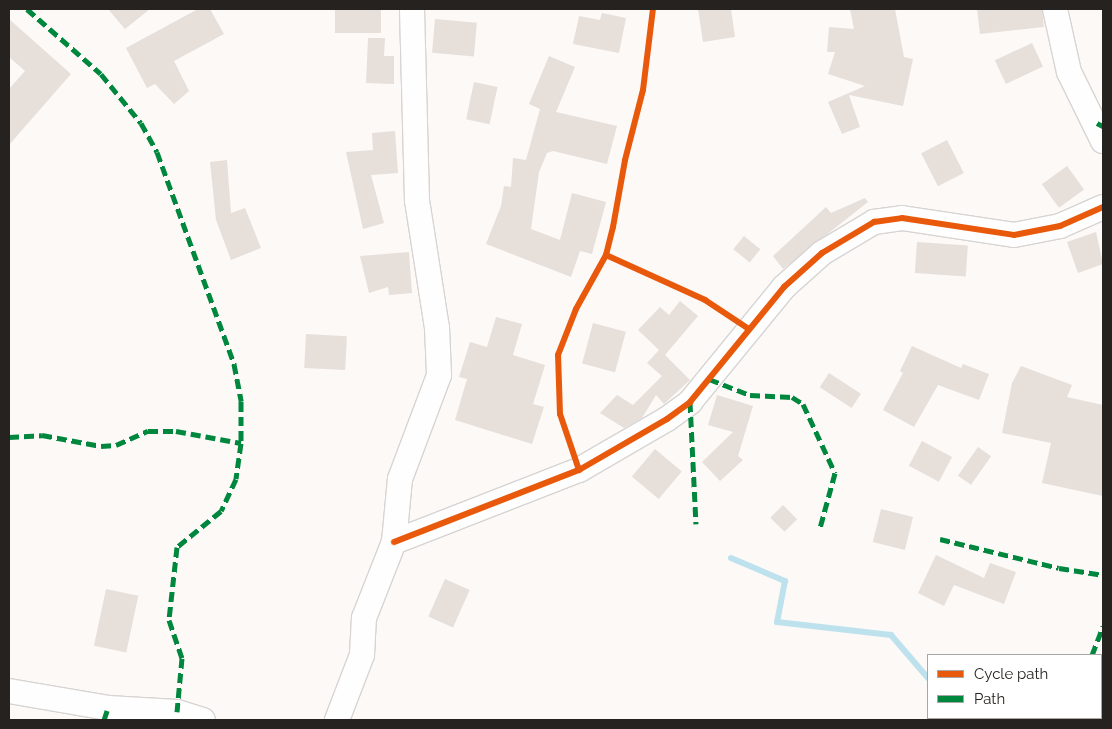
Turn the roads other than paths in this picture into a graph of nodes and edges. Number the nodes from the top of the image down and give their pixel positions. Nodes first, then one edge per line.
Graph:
1 (412, 9) edge
2 (1056, 9) edge
3 (1103, 141) edge
4 (1103, 207) edge
5 (394, 542) junction
6 (9, 691) edge
7 (204, 720) edge
8 (337, 720) edge

1 - 5 street
2 - 3 street
4 - 5 street
5 - 8 street
6 - 7 street

